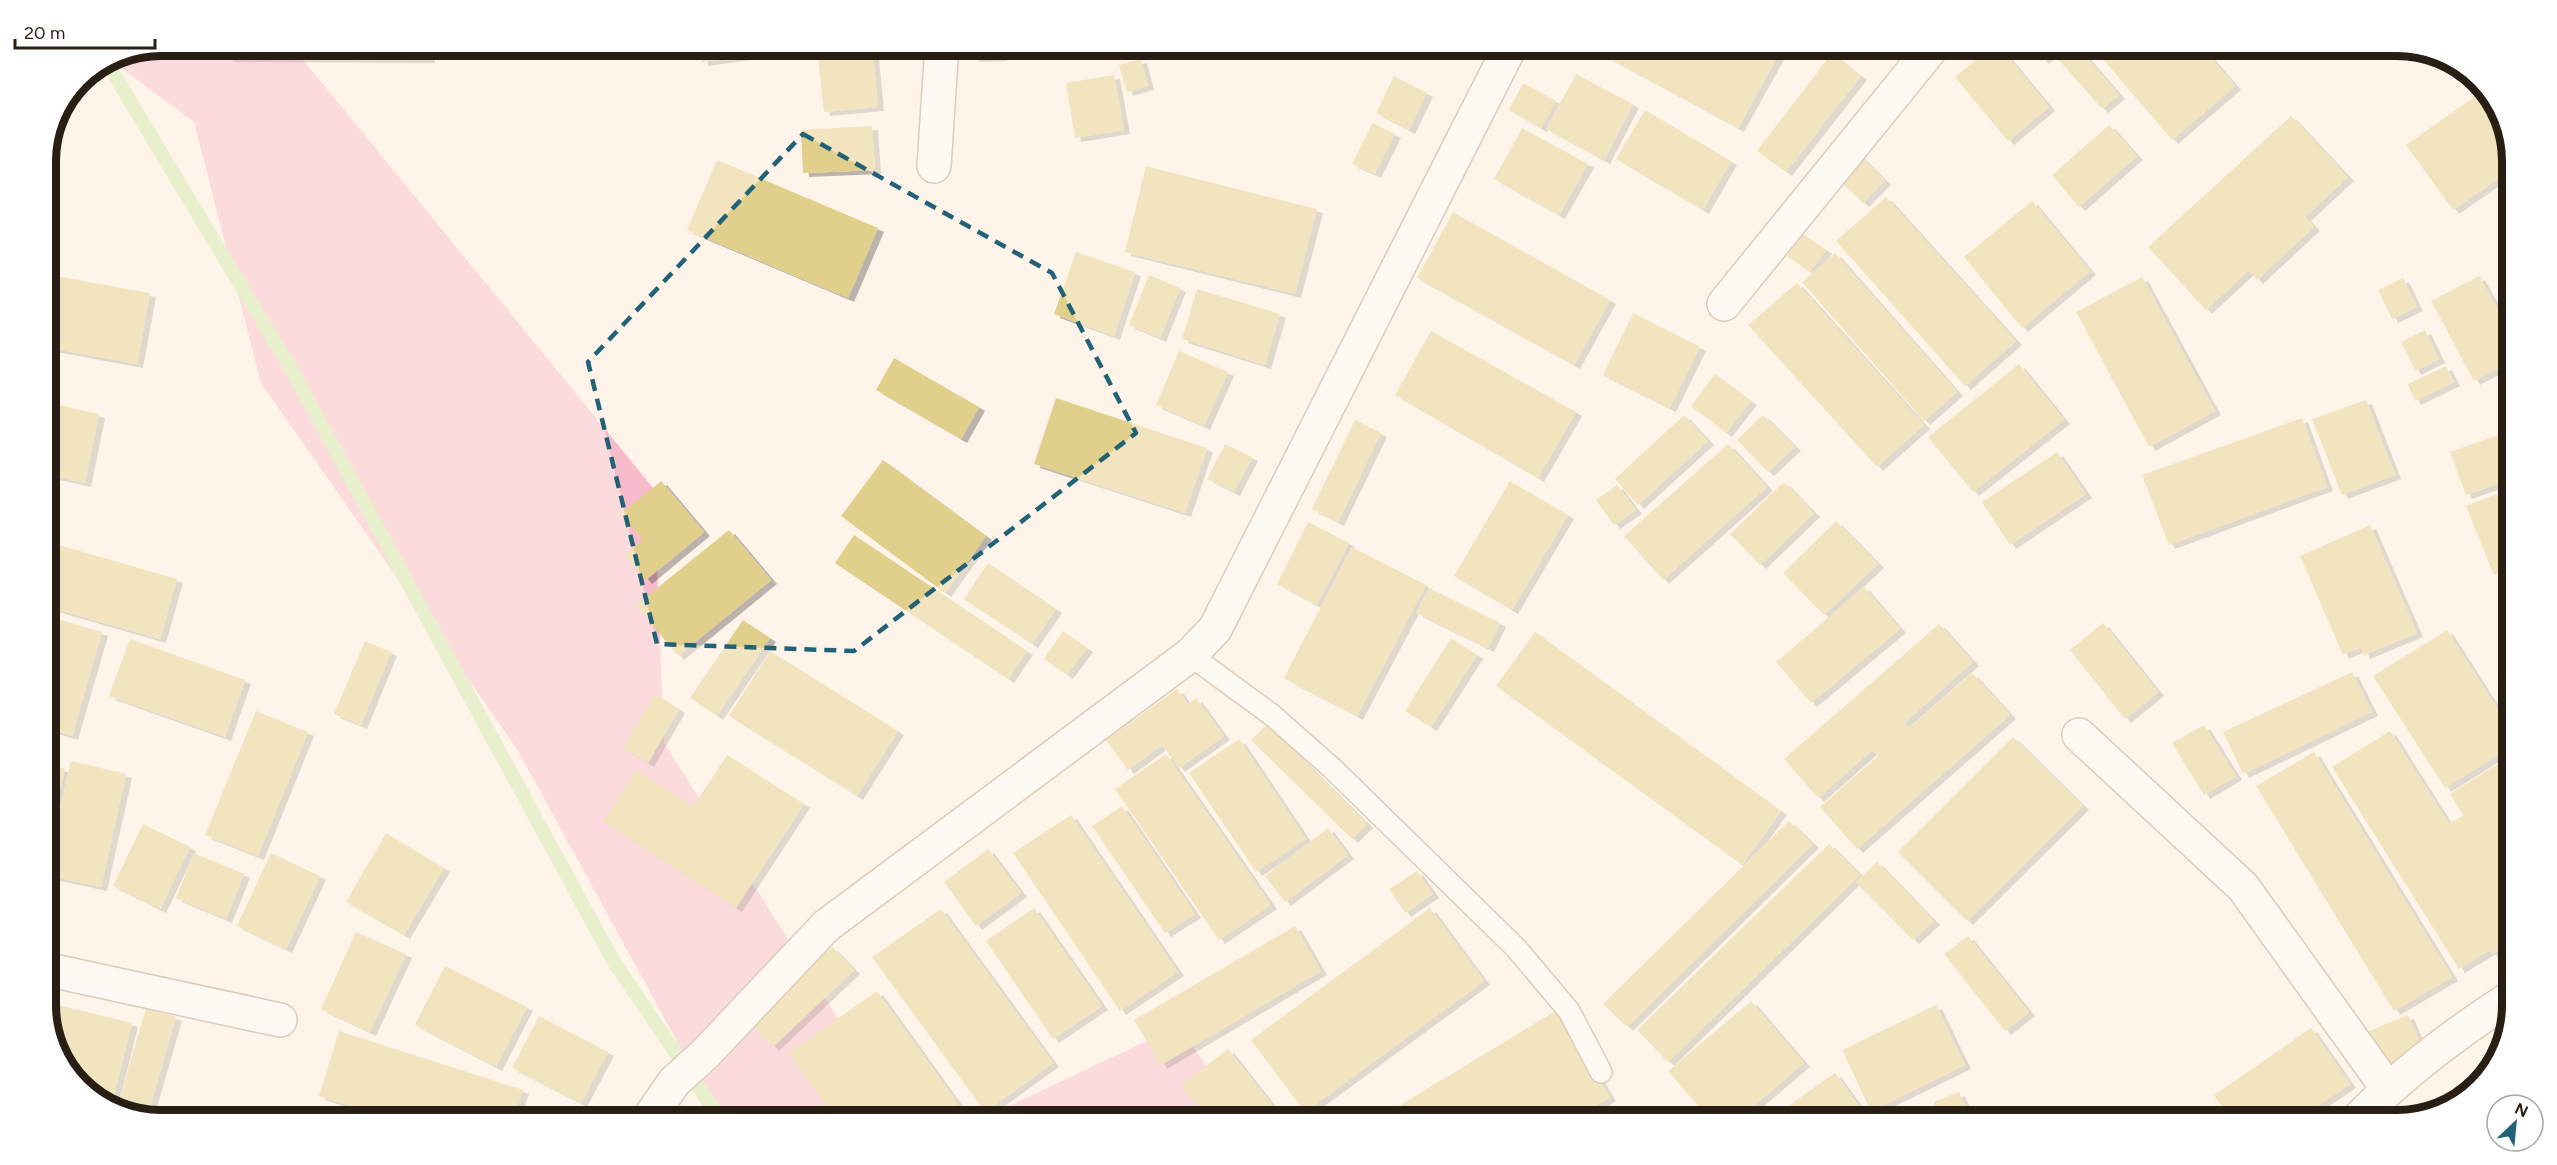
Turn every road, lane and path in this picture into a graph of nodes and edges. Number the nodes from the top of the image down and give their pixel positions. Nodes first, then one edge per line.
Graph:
1 (941, 56) edge
2 (1505, 56) edge
3 (1925, 56) edge
4 (934, 166) dead end
5 (1724, 304) dead end
6 (1190, 655) junction
7 (2079, 735) dead end
8 (56, 971) edge
9 (2502, 1004) edge
10 (280, 1020) dead end
11 (1601, 1072) dead end
12 (2388, 1089) junction
13 (655, 1110) edge
14 (2367, 1110) edge

1 - 4 street
2 - 6 street
3 - 5 street
6 - 11 lane
6 - 13 street
7 - 12 street
8 - 10 street
9 - 12 street
12 - 14 street

